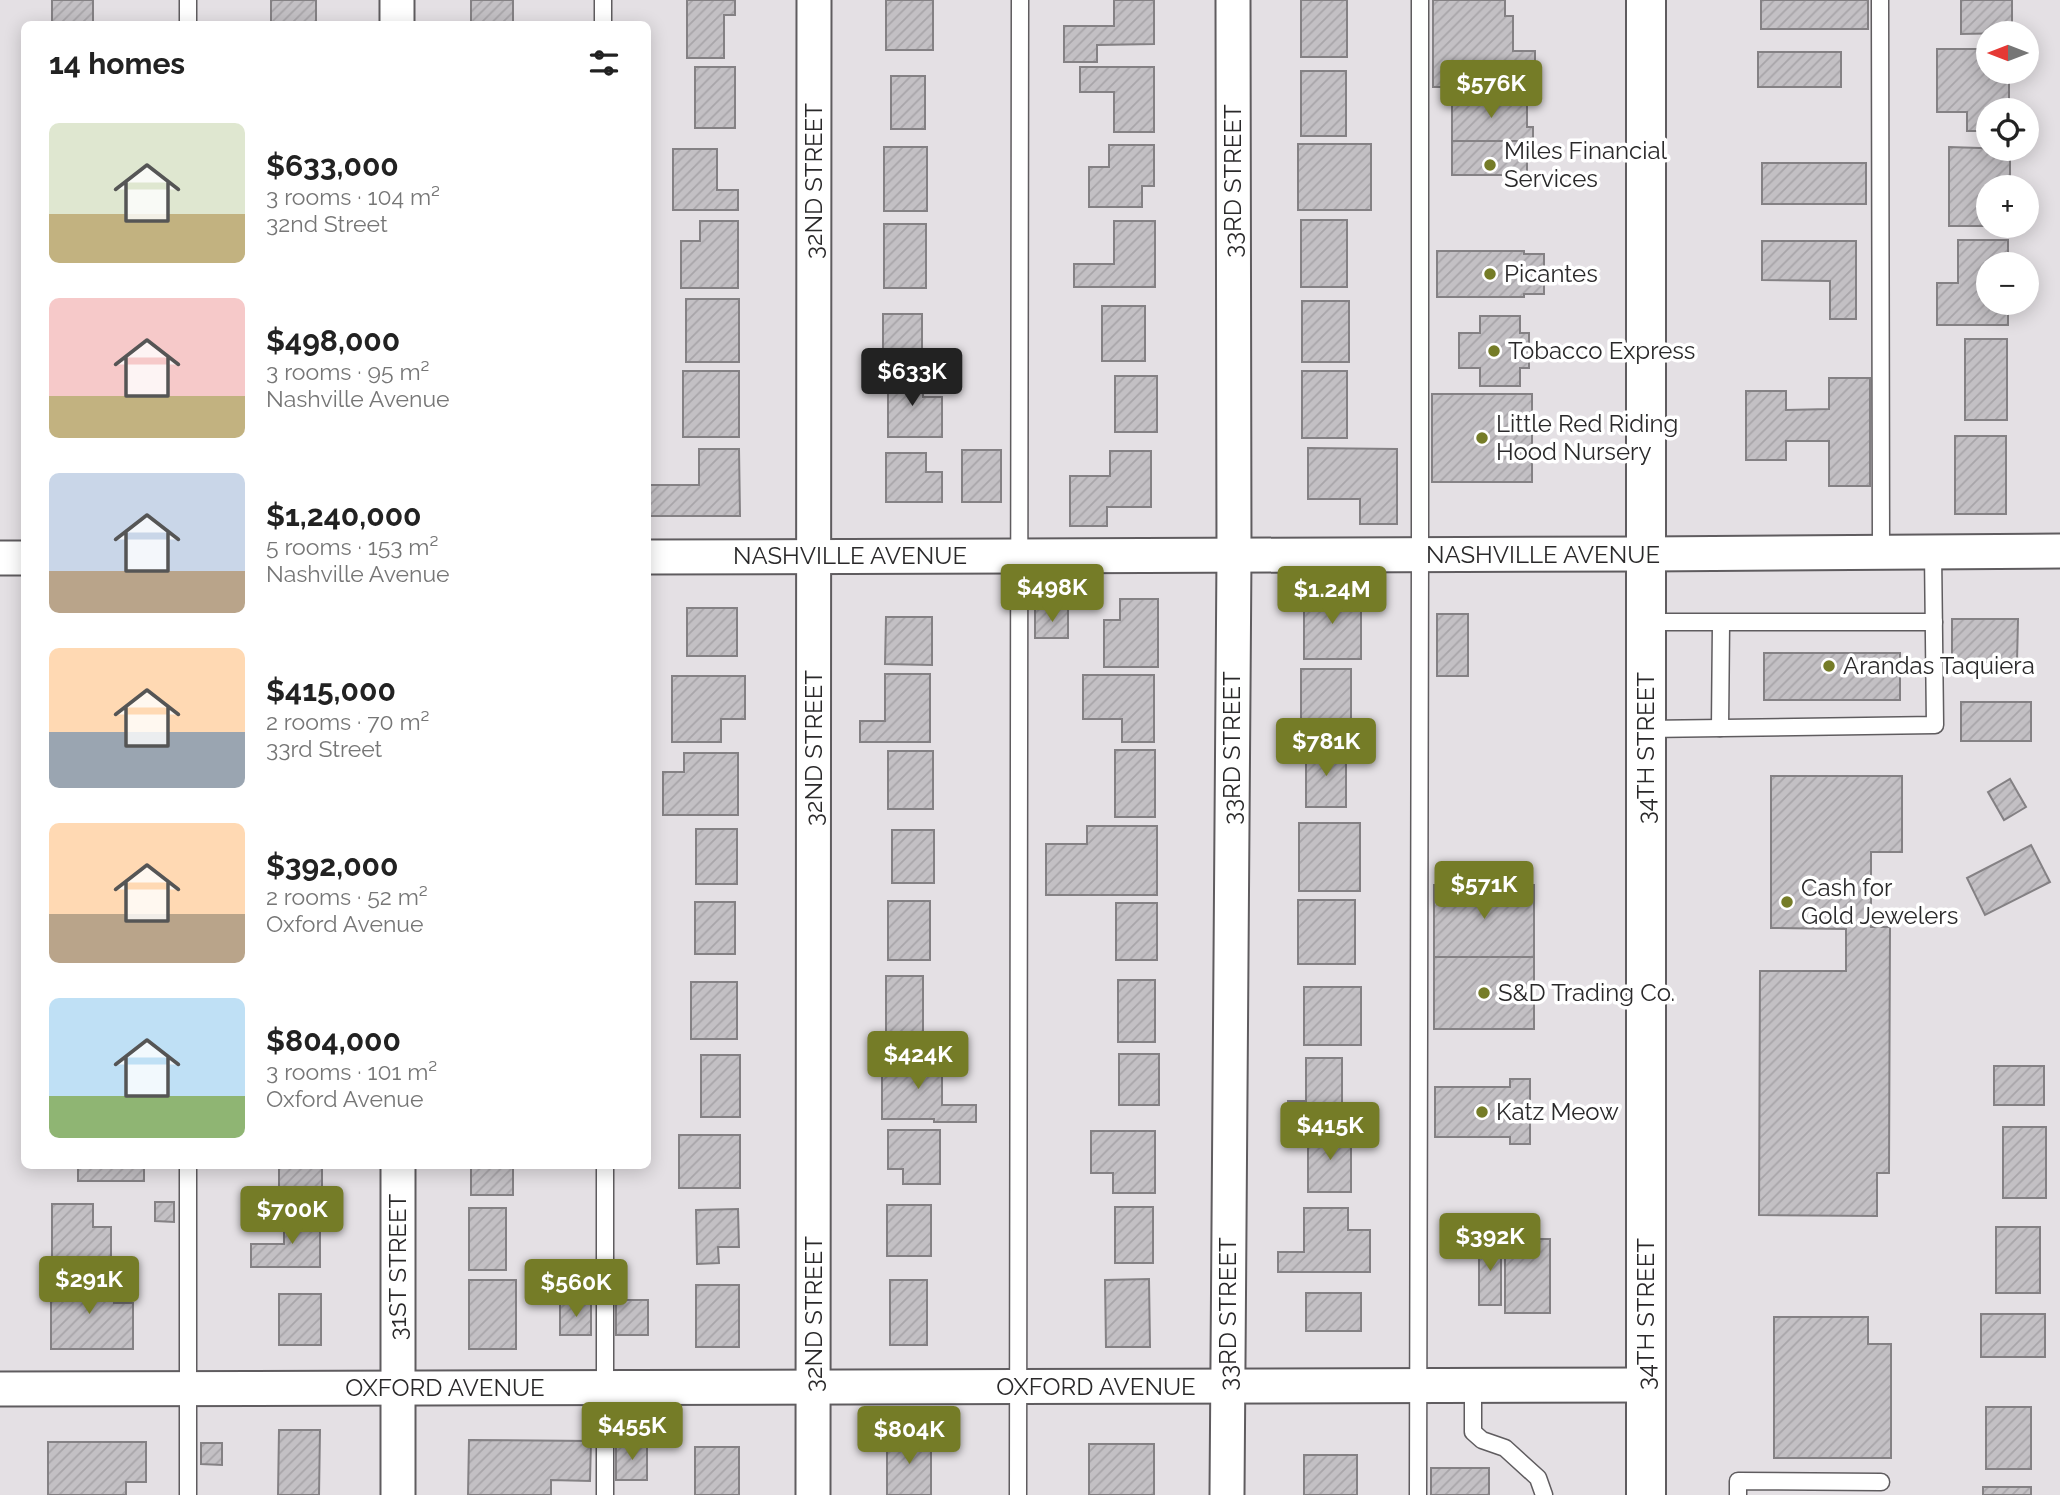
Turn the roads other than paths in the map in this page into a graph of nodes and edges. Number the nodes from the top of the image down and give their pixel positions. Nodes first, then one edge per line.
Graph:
1 (188, 0) edge
2 (397, 0) edge
3 (603, 0) edge
4 (814, 0) edge
5 (1020, 0) edge
6 (1233, 0) edge
7 (1420, 0) edge
8 (1646, 0) edge
9 (1880, 0) edge
10 (188, 21) edge
11 (397, 21) edge
12 (603, 21) edge
13 (2060, 551) edge
14 (1881, 552) junction
15 (1933, 552) junction
16 (1646, 554) junction
17 (1234, 555) junction
18 (1420, 555) junction
19 (814, 556) junction
20 (1020, 556) junction
21 (651, 557) edge
22 (0, 558) edge
23 (21, 558) edge
24 (1646, 622) junction
25 (1934, 622) junction
26 (1721, 624) junction
27 (1720, 728) junction
28 (1646, 729) junction
29 (188, 1169) edge
30 (398, 1169) edge
31 (605, 1169) edge
32 (1646, 1385) junction
33 (1227, 1386) junction
34 (1417, 1386) junction
35 (1473, 1386) junction
36 (814, 1387) junction
37 (1017, 1387) junction
38 (398, 1388) junction
39 (604, 1388) junction
40 (0, 1389) edge
41 (188, 1389) junction
42 (1881, 1482) dead end
43 (188, 1495) edge
44 (398, 1495) edge
45 (605, 1495) edge
46 (813, 1495) edge
47 (1018, 1495) edge
48 (1227, 1495) edge
49 (1418, 1495) edge
50 (1544, 1495) edge
51 (1646, 1495) edge
52 (1738, 1495) edge

1 - 10 lane
2 - 11 street
3 - 12 lane
4 - 19 street, 32ND STREET
5 - 20 lane
6 - 17 street, 33RD STREET
7 - 18 lane
8 - 16 main road, 34TH STREET
9 - 14 lane
13 - 15 street, NASHVILLE AVENUE
14 - 15 street, NASHVILLE AVENUE
14 - 16 street, NASHVILLE AVENUE
15 - 25 lane
16 - 18 street, NASHVILLE AVENUE
16 - 24 main road, 34TH STREET
17 - 18 street, NASHVILLE AVENUE
17 - 20 street, NASHVILLE AVENUE
17 - 33 street, 33RD STREET
18 - 34 lane
19 - 20 street, NASHVILLE AVENUE
19 - 21 street, NASHVILLE AVENUE
19 - 36 street, 32ND STREET
20 - 37 lane
22 - 23 street
24 - 26 lane
24 - 28 main road, 34TH STREET
25 - 26 lane
25 - 27 lane
26 - 27 lane
27 - 28 lane
28 - 32 main road, 34TH STREET
29 - 41 lane
30 - 38 street, 31ST STREET
31 - 39 lane
32 - 35 street, OXFORD AVENUE
32 - 51 main road, 34TH STREET
33 - 34 street, OXFORD AVENUE
33 - 37 street, OXFORD AVENUE
33 - 48 street, 33RD STREET
34 - 35 street, OXFORD AVENUE
34 - 49 lane
35 - 50 lane
36 - 37 street, OXFORD AVENUE
36 - 39 street, OXFORD AVENUE
36 - 46 street, 32ND STREET
37 - 47 lane
38 - 39 street, OXFORD AVENUE
38 - 41 street, OXFORD AVENUE
38 - 44 street, 31ST STREET
39 - 45 lane
40 - 41 street, OXFORD AVENUE
41 - 43 lane
42 - 52 lane

